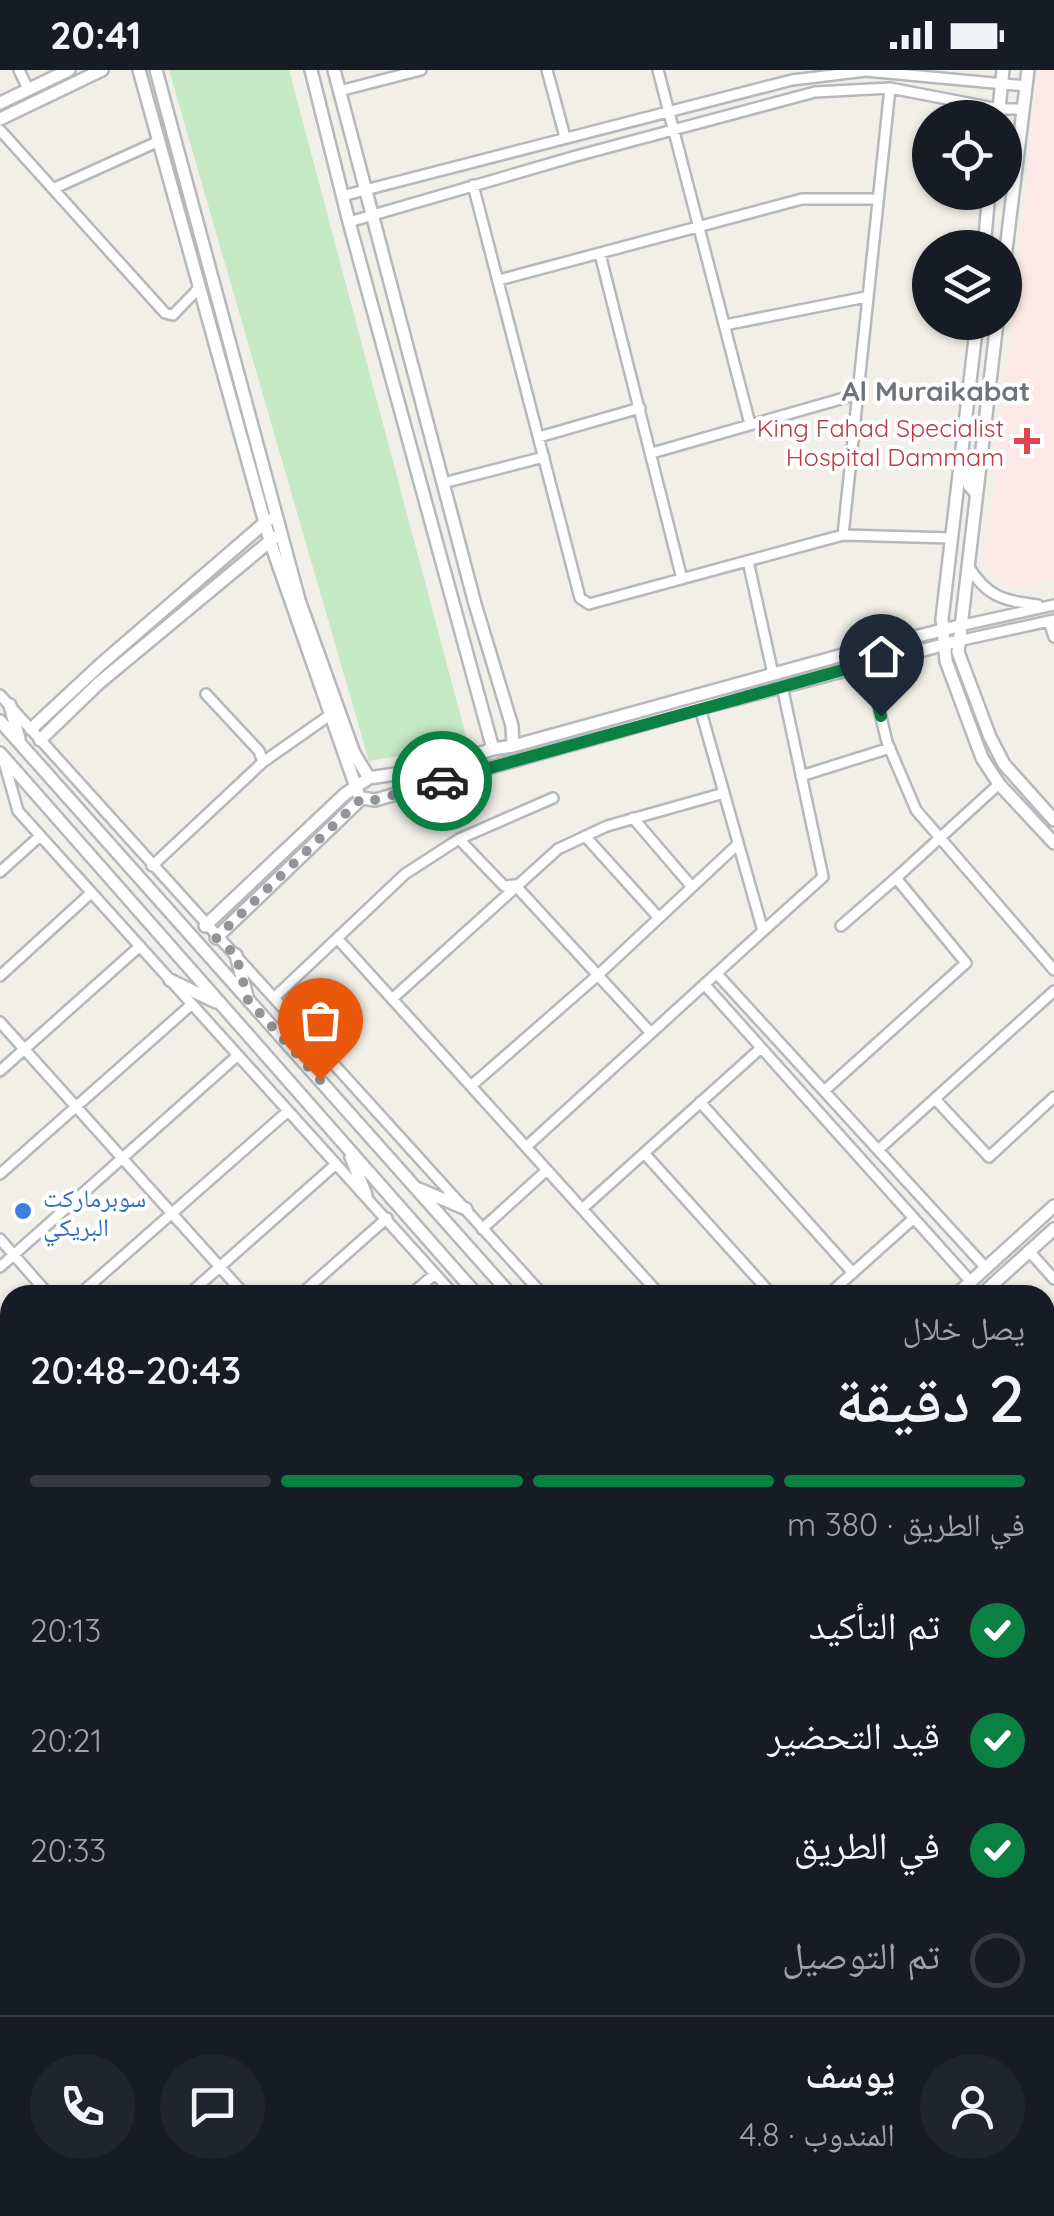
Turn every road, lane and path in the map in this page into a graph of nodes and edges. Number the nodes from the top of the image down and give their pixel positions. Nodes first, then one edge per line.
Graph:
1 (18, 70) edge
2 (69, 70) edge
3 (102, 70) edge
4 (156, 70) edge
5 (311, 70) edge
6 (334, 70) edge
7 (421, 70) edge
8 (546, 70) edge
9 (658, 70) edge
10 (1004, 70) edge
11 (1028, 70) edge
12 (138, 73) edge
13 (1002, 86) junction
14 (1026, 86) junction
15 (890, 88) junction
16 (28, 89) junction
17 (339, 91) junction
18 (942, 100) edge
19 (1000, 100) edge
20 (0, 103) edge
21 (1024, 109) joint
22 (669, 110) junction
23 (0, 120) edge
24 (0, 130) edge
25 (676, 130) junction
26 (565, 137) junction
27 (157, 142) junction
28 (473, 185) junction
29 (55, 188) junction
30 (365, 190) junction
31 (342, 196) junction
32 (877, 199) junction
33 (372, 214) junction
34 (349, 222) junction
35 (700, 228) junction
36 (1009, 230) edge
37 (600, 254) junction
38 (499, 280) junction
39 (199, 288) junction
40 (866, 298) junction
41 (725, 324) junction
42 (975, 340) edge
43 (995, 340) edge
44 (858, 394) junction
45 (640, 408) junction
46 (750, 424) junction
47 (539, 436) junction
48 (964, 448) junction
49 (652, 452) junction
50 (544, 457) junction
51 (443, 483) junction
52 (976, 492) junction
53 (270, 518) junction
54 (843, 536) junction
55 (276, 537) junction
56 (951, 538) junction
57 (748, 561) junction
58 (966, 563) junction
59 (682, 579) junction
60 (1050, 606) edge
61 (1052, 620) edge
62 (959, 626) junction
63 (942, 631) junction
64 (1054, 638) edge
65 (958, 641) junction
66 (943, 645) junction
67 (868, 663) junction
68 (774, 674) junction
69 (782, 686) junction
70 (0, 694) edge
71 (206, 694) dead end
72 (10, 705) junction
73 (700, 708) junction
74 (330, 714) junction
75 (0, 720) edge
76 (36, 735) junction
77 (20, 744) junction
78 (513, 746) junction
79 (492, 748) junction
80 (890, 748) junction
81 (1, 755) edge
82 (263, 762) junction
83 (801, 776) junction
84 (369, 778) junction
85 (1000, 784) junction
86 (354, 786) junction
87 (724, 793) junction
88 (362, 798) junction
89 (553, 798) dead end
90 (633, 818) junction
91 (1054, 820) edge
92 (40, 836) junction
93 (585, 836) junction
94 (939, 837) junction
95 (460, 839) junction
96 (1054, 843) edge
97 (738, 844) junction
98 (152, 866) junction
99 (0, 872) edge
100 (896, 878) junction
101 (515, 885) junction
102 (692, 888) junction
103 (91, 893) junction
104 (659, 918) junction
105 (205, 926) junction
106 (842, 926) dead end
107 (763, 932) junction
108 (216, 938) junction
109 (337, 938) junction
110 (140, 946) junction
111 (236, 955) junction
112 (1054, 970) edge
113 (717, 974) junction
114 (598, 975) junction
115 (0, 976) edge
116 (170, 980) junction
117 (704, 985) junction
118 (1054, 991) edge
119 (274, 997) junction
120 (392, 999) junction
121 (248, 1000) junction
122 (192, 1004) junction
123 (222, 1004) junction
124 (0, 1022) edge
125 (651, 1034) junction
126 (761, 1048) junction
127 (25, 1049) junction
128 (237, 1056) junction
129 (0, 1071) edge
130 (471, 1086) junction
131 (824, 1091) junction
132 (1054, 1097) edge
133 (936, 1098) junction
134 (700, 1102) junction
135 (75, 1106) junction
136 (287, 1112) junction
137 (526, 1147) junction
138 (348, 1148) junction
139 (878, 1150) junction
140 (644, 1154) junction
141 (122, 1158) junction
142 (336, 1164) junction
143 (547, 1170) junction
144 (0, 1174) edge
145 (414, 1186) junction
146 (366, 1195) junction
147 (1054, 1206) edge
148 (466, 1209) junction
149 (582, 1209) junction
150 (173, 1214) junction
151 (387, 1218) junction
152 (914, 1218) junction
153 (482, 1228) junction
154 (1054, 1229) edge
155 (956, 1236) junction
156 (0, 1239) edge
157 (1030, 1251) junction
158 (13, 1255) junction
159 (0, 1266) edge
160 (219, 1267) junction
161 (986, 1268) junction
162 (961, 1270) junction
163 (853, 1273) junction
164 (434, 1274) junction
165 (1054, 1279) edge
166 (971, 1282) junction
167 (40, 1285) edge
168 (91, 1285) edge
169 (199, 1285) edge
170 (236, 1285) edge
171 (311, 1285) edge
172 (421, 1285) edge
173 (444, 1285) edge
174 (468, 1285) edge
175 (502, 1285) edge
176 (534, 1285) edge
177 (651, 1285) edge
178 (763, 1285) edge
179 (839, 1285) edge
180 (968, 1285) edge
181 (992, 1285) edge

1 - 16 street
2 - 16 street
3 - 23 street
4 - 53 street
5 - 31 street
6 - 17 street
7 - 17 street
8 - 26 street
9 - 22 street
10 - 13 street
11 - 14 street
12 - 27 street
13 - 14 street
13 - 19 street
13 - 22 street
14 - 21 street
15 - 18 street
15 - 25 street
15 - 32 street
16 - 20 street
17 - 30 street
21 - 36 street
22 - 25 street
22 - 26 street
24 - 29 street
25 - 28 street
25 - 35 street
26 - 30 street
27 - 29 street
27 - 39 street
28 - 33 street
28 - 38 street
29 - 39 street
30 - 31 street
30 - 33 street
31 - 34 street
32 - 35 street
32 - 40 street
33 - 34 street
33 - 51 street
34 - 79 street
35 - 37 street
35 - 41 street
37 - 38 street
37 - 45 street
38 - 47 street
39 - 53 street
40 - 41 street
40 - 44 street
41 - 46 street
42 - 48 street
43 - 52 street
44 - 46 street
44 - 54 street
45 - 47 street
45 - 49 street
46 - 49 street
47 - 50 street
48 - 52 street
48 - 56 street
49 - 59 street
50 - 51 street
50 - 59 street
51 - 78 street
52 - 58 street
53 - 55 street
53 - 76 street
54 - 56 street
54 - 57 street
55 - 74 street
55 - 76 street
55 - 84 street
56 - 63 street
57 - 59 street
57 - 68 street
58 - 60 street
58 - 62 street
60 - 62 street
61 - 64 street
61 - 65 street
62 - 63 street
62 - 65 street
63 - 66 street
63 - 68 street
65 - 66 street
65 - 91 street
66 - 67 street
66 - 85 street
67 - 69 street
67 - 80 street
68 - 78 street
69 - 73 street
69 - 83 street
70 - 72 street
71 - 82 street
72 - 76 street
72 - 77 street
73 - 87 street
73 - 88 street
74 - 82 street
74 - 86 street
75 - 77 street
76 - 98 street
77 - 121 street
78 - 79 street
79 - 84 street
80 - 83 street
80 - 94 street
81 - 92 street
81 - 123 street
82 - 98 street
83 - 107 street
84 - 86 street
85 - 94 street
85 - 96 street
86 - 88 street
86 - 105 street
87 - 90 street
87 - 97 street
88 - 108 street
89 - 95 street
90 - 93 street
90 - 102 street
92 - 99 street
92 - 103 street
93 - 101 street
93 - 104 street
94 - 100 street
94 - 112 street
95 - 101 street
95 - 109 street
97 - 102 street
97 - 107 street
98 - 105 street
100 - 106 street
100 - 131 street
101 - 114 street
101 - 120 street
102 - 104 street
103 - 110 street
103 - 115 street
104 - 114 street
105 - 108 street
107 - 113 street
108 - 111 street
109 - 119 street
109 - 120 street
110 - 116 street
110 - 127 street
111 - 119 street
111 - 121 street
113 - 117 street
113 - 131 street
114 - 125 street
114 - 130 street
116 - 122 street
116 - 123 street
117 - 125 street
117 - 126 street
118 - 133 street
119 - 148 street
120 - 130 street
121 - 145 street
122 - 128 street
122 - 135 street
123 - 138 street
124 - 127 street
125 - 137 street
126 - 134 street
126 - 152 street
127 - 129 street
127 - 135 street
128 - 136 street
128 - 141 street
130 - 137 street
131 - 139 street
132 - 133 street
133 - 139 street
134 - 140 street
134 - 163 street
135 - 141 street
135 - 144 street
136 - 142 street
136 - 150 street
137 - 143 street
138 - 146 street
138 - 174 street
139 - 155 street
140 - 149 street
140 - 178 street
141 - 150 street
141 - 158 street
142 - 146 street
142 - 160 street
143 - 149 street
143 - 153 street
145 - 148 street
145 - 175 street
146 - 151 street
147 - 161 street
148 - 153 street
149 - 177 street
150 - 160 street
150 - 168 street
151 - 164 street
151 - 171 street
152 - 162 street
152 - 163 street
153 - 176 street
154 - 157 street
155 - 161 street
155 - 162 street
156 - 158 street
157 - 165 street
157 - 181 street
158 - 159 street
158 - 167 street
160 - 169 street
160 - 170 street
161 - 166 street
162 - 166 street
163 - 179 street
164 - 172 street
164 - 173 street
166 - 180 street

